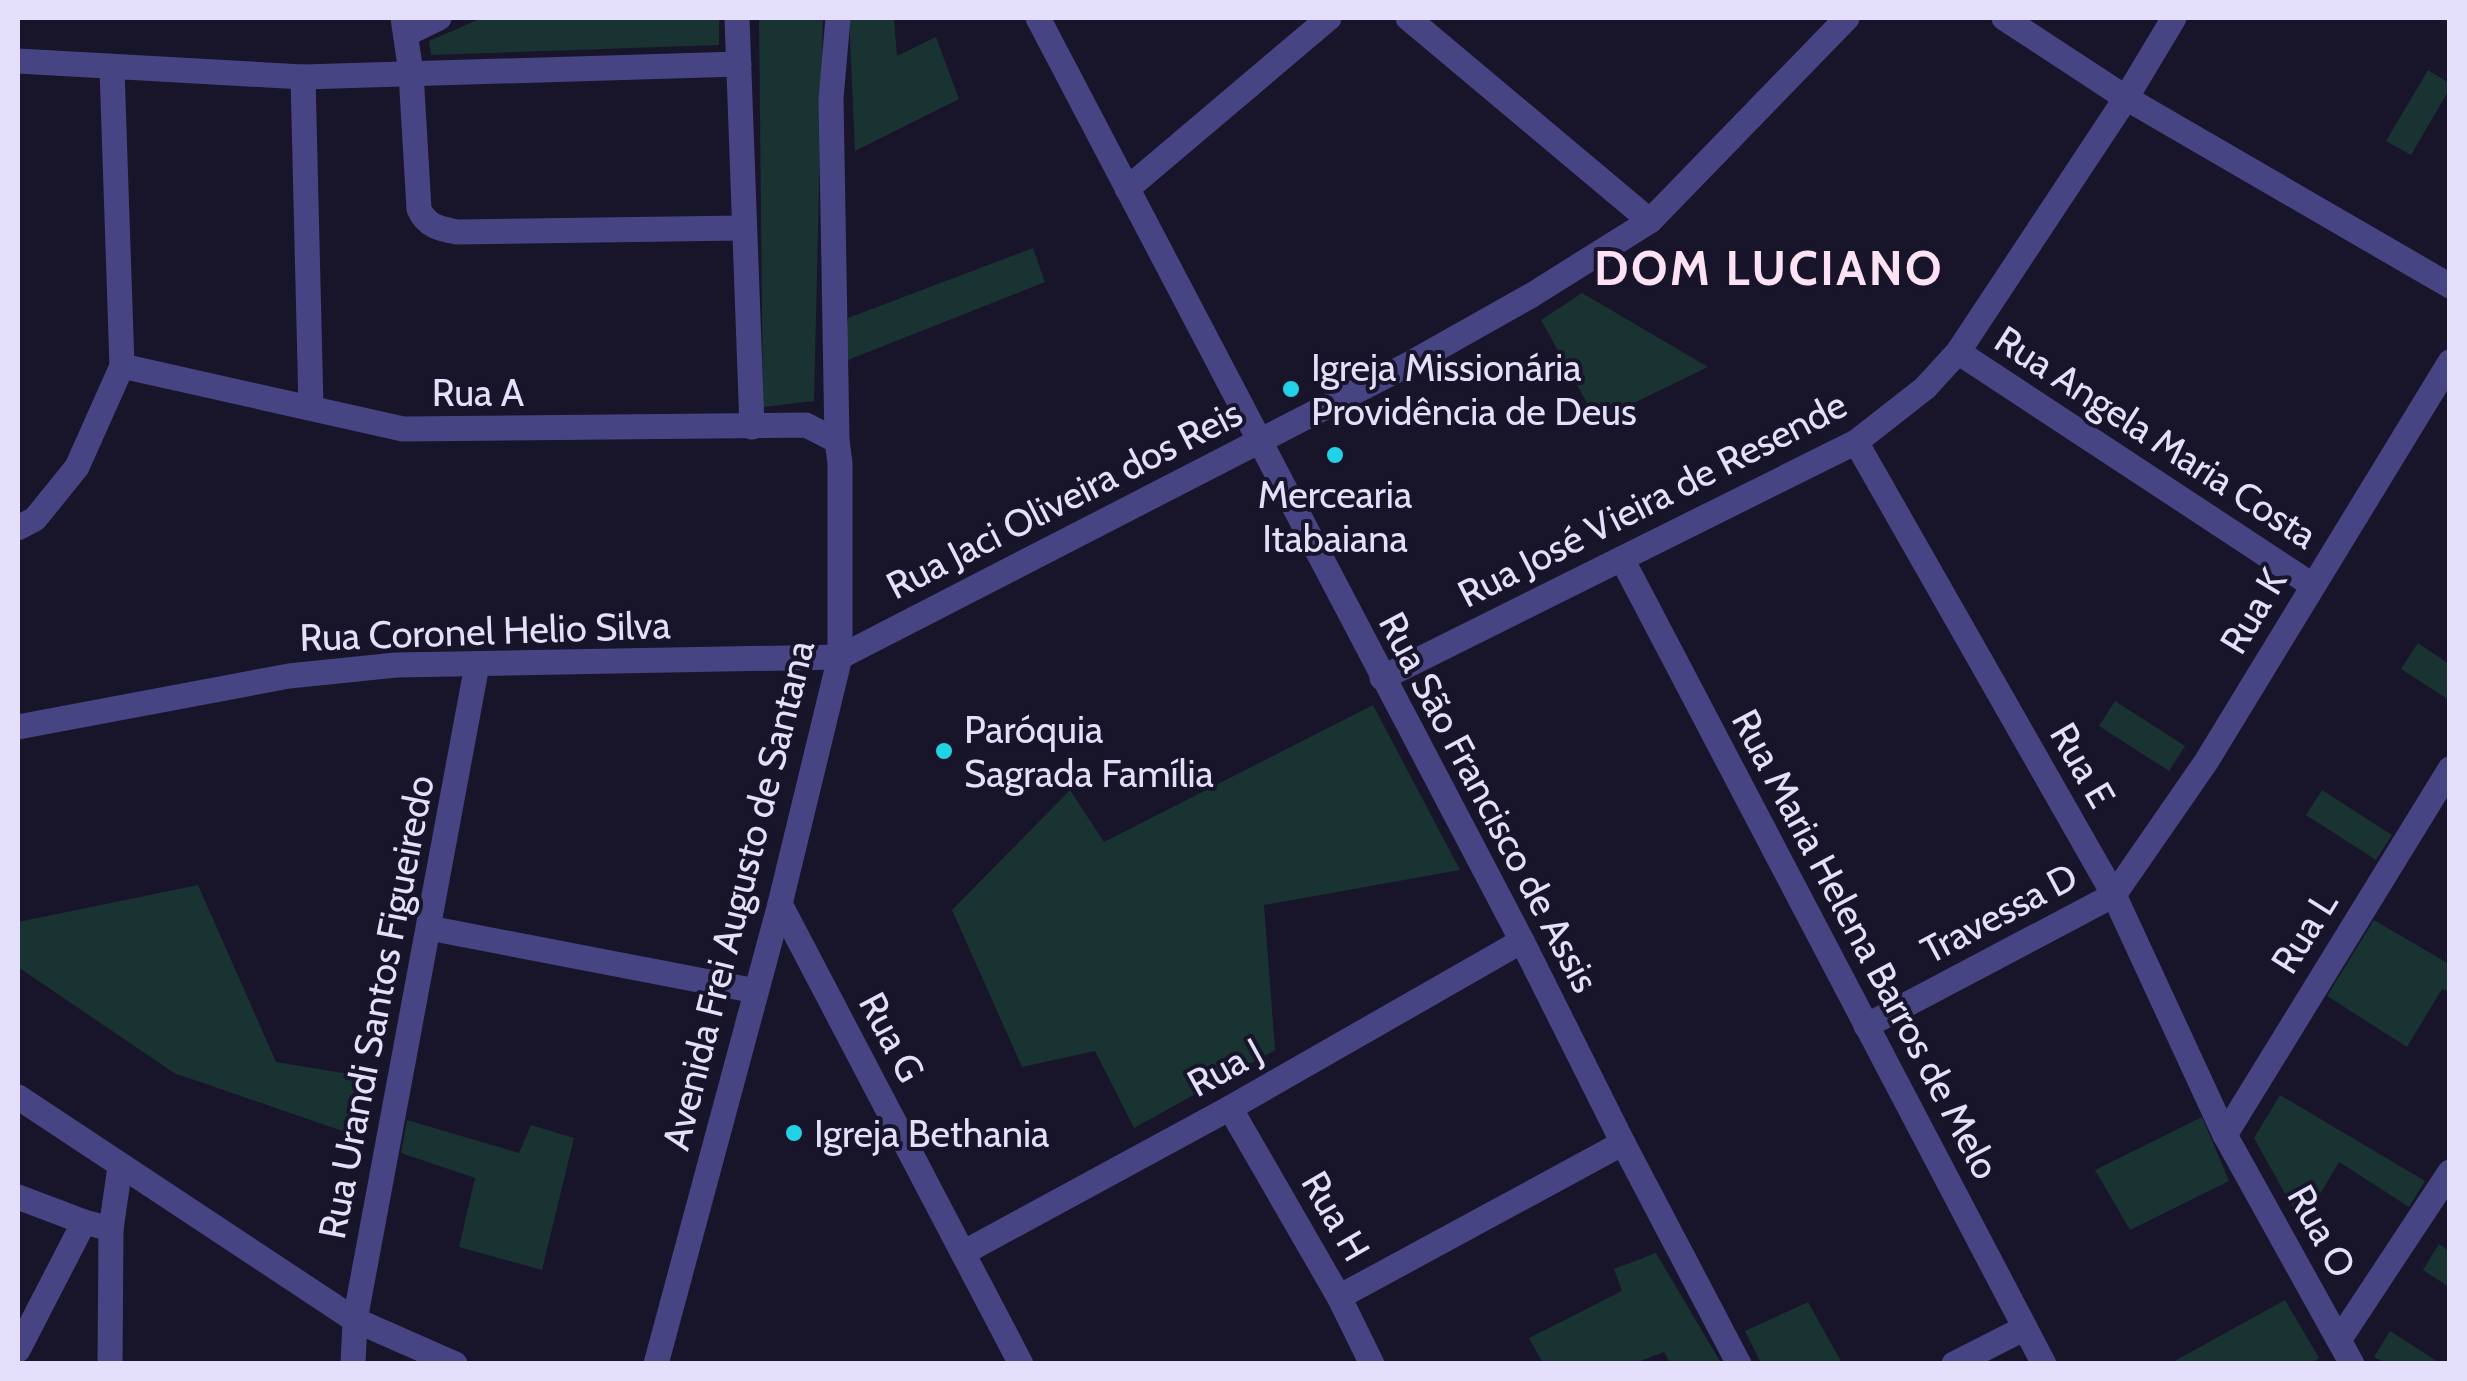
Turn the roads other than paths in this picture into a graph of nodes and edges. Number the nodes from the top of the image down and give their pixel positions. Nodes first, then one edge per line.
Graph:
1 (438, 18) edge
2 (737, 18) edge
3 (838, 18) edge
4 (1038, 18) edge
5 (1329, 18) edge
6 (1408, 18) edge
7 (1846, 18) edge
8 (2004, 18) edge
9 (2174, 18) edge
10 (405, 26) edge
11 (18, 61) edge
12 (738, 64) junction
13 (112, 69) junction
14 (412, 73) junction
15 (303, 77) junction
16 (2126, 98) junction
17 (1128, 189) junction
18 (1650, 221) junction
19 (743, 228) junction
20 (2450, 286) edge
21 (1958, 352) junction
22 (2450, 362) edge
23 (122, 366) junction
24 (311, 408) junction
25 (752, 427) junction
26 (837, 441) junction
27 (1258, 442) junction
28 (1856, 442) junction
29 (18, 528) edge
30 (1622, 559) junction
31 (2312, 584) junction
32 (840, 657) junction
33 (478, 665) junction
34 (1382, 678) junction
35 (18, 727) edge
36 (2450, 769) edge
37 (2114, 895) junction
38 (780, 904) junction
39 (429, 928) junction
40 (1522, 941) junction
41 (756, 991) junction
42 (1866, 1026) junction
43 (18, 1097) edge
44 (1230, 1108) junction
45 (2225, 1135) junction
46 (1623, 1143) junction
47 (120, 1166) junction
48 (2450, 1172) edge
49 (18, 1197) edge
50 (84, 1222) junction
51 (111, 1229) junction
52 (963, 1254) junction
53 (1339, 1297) junction
54 (355, 1320) junction
55 (2025, 1328) junction
56 (2340, 1340) junction
57 (18, 1350) edge
58 (110, 1364) edge
59 (353, 1364) edge
60 (454, 1364) edge
61 (656, 1364) edge
62 (1021, 1364) edge
63 (1372, 1364) edge
64 (1739, 1364) edge
65 (1954, 1364) edge
66 (2044, 1364) edge
67 (2352, 1364) edge

1 - 10 street
2 - 12 street
3 - 26 street, Avenida Frei Augusto de Santana
4 - 17 street, Rua São Francisco de Assis
5 - 17 street
6 - 18 street
7 - 18 street, Rua Jaci Oliveira dos Reis
8 - 16 street
9 - 16 street, Rua José Vieira de Resende
10 - 14 street
11 - 13 street
12 - 14 street
12 - 19 street
13 - 15 street
13 - 23 street
14 - 15 street
14 - 19 street
15 - 24 street
16 - 20 street
16 - 21 street, Rua José Vieira de Resende
17 - 27 street, Rua São Francisco de Assis
18 - 27 street, Rua Jaci Oliveira dos Reis
19 - 25 street
21 - 28 street, Rua José Vieira de Resende
21 - 31 street, Rua Angela Maria Costa
22 - 31 street, Rua K
23 - 24 street, Rua A
23 - 29 street
24 - 25 street, Rua A
25 - 26 street, Rua A
26 - 32 street, Avenida Frei Augusto de Santana
27 - 32 street, Rua Jaci Oliveira dos Reis
27 - 34 street, Rua São Francisco de Assis
28 - 30 street, Rua José Vieira de Resende
28 - 37 street, Rua E
30 - 34 street, Rua José Vieira de Resende
30 - 42 street, Rua Maria Helena Barros de Melo
31 - 37 street, Rua K
32 - 33 street, Rua Coronel Helio Silva
32 - 38 street, Avenida Frei Augusto de Santana
33 - 35 street, Rua Coronel Helio Silva
33 - 39 street, Rua Urandi Santos Figueiredo
34 - 40 street, Rua São Francisco de Assis
36 - 45 street, Rua L
37 - 42 street, Travessa D
37 - 45 street, Rua E
38 - 41 street, Avenida Frei Augusto de Santana
38 - 52 street, Rua G
39 - 41 street
39 - 54 street, Rua Urandi Santos Figueiredo
40 - 44 street, Rua J
40 - 46 street, Rua São Francisco de Assis
41 - 61 street, Avenida Frei Augusto de Santana
42 - 55 street, Rua Maria Helena Barros de Melo
43 - 47 street
44 - 52 street, Rua J
44 - 53 street, Rua H
45 - 56 street, Rua O
46 - 53 street
46 - 64 street, Rua São Francisco de Assis
47 - 51 street
47 - 54 street
48 - 56 street
49 - 50 street
50 - 51 street
50 - 57 street
51 - 58 street
52 - 62 street, Rua G
53 - 63 street, Rua H
54 - 59 street, Rua Urandi Santos Figueiredo
54 - 60 street
55 - 65 street
55 - 66 street, Rua Maria Helena Barros de Melo
56 - 67 street, Rua O

